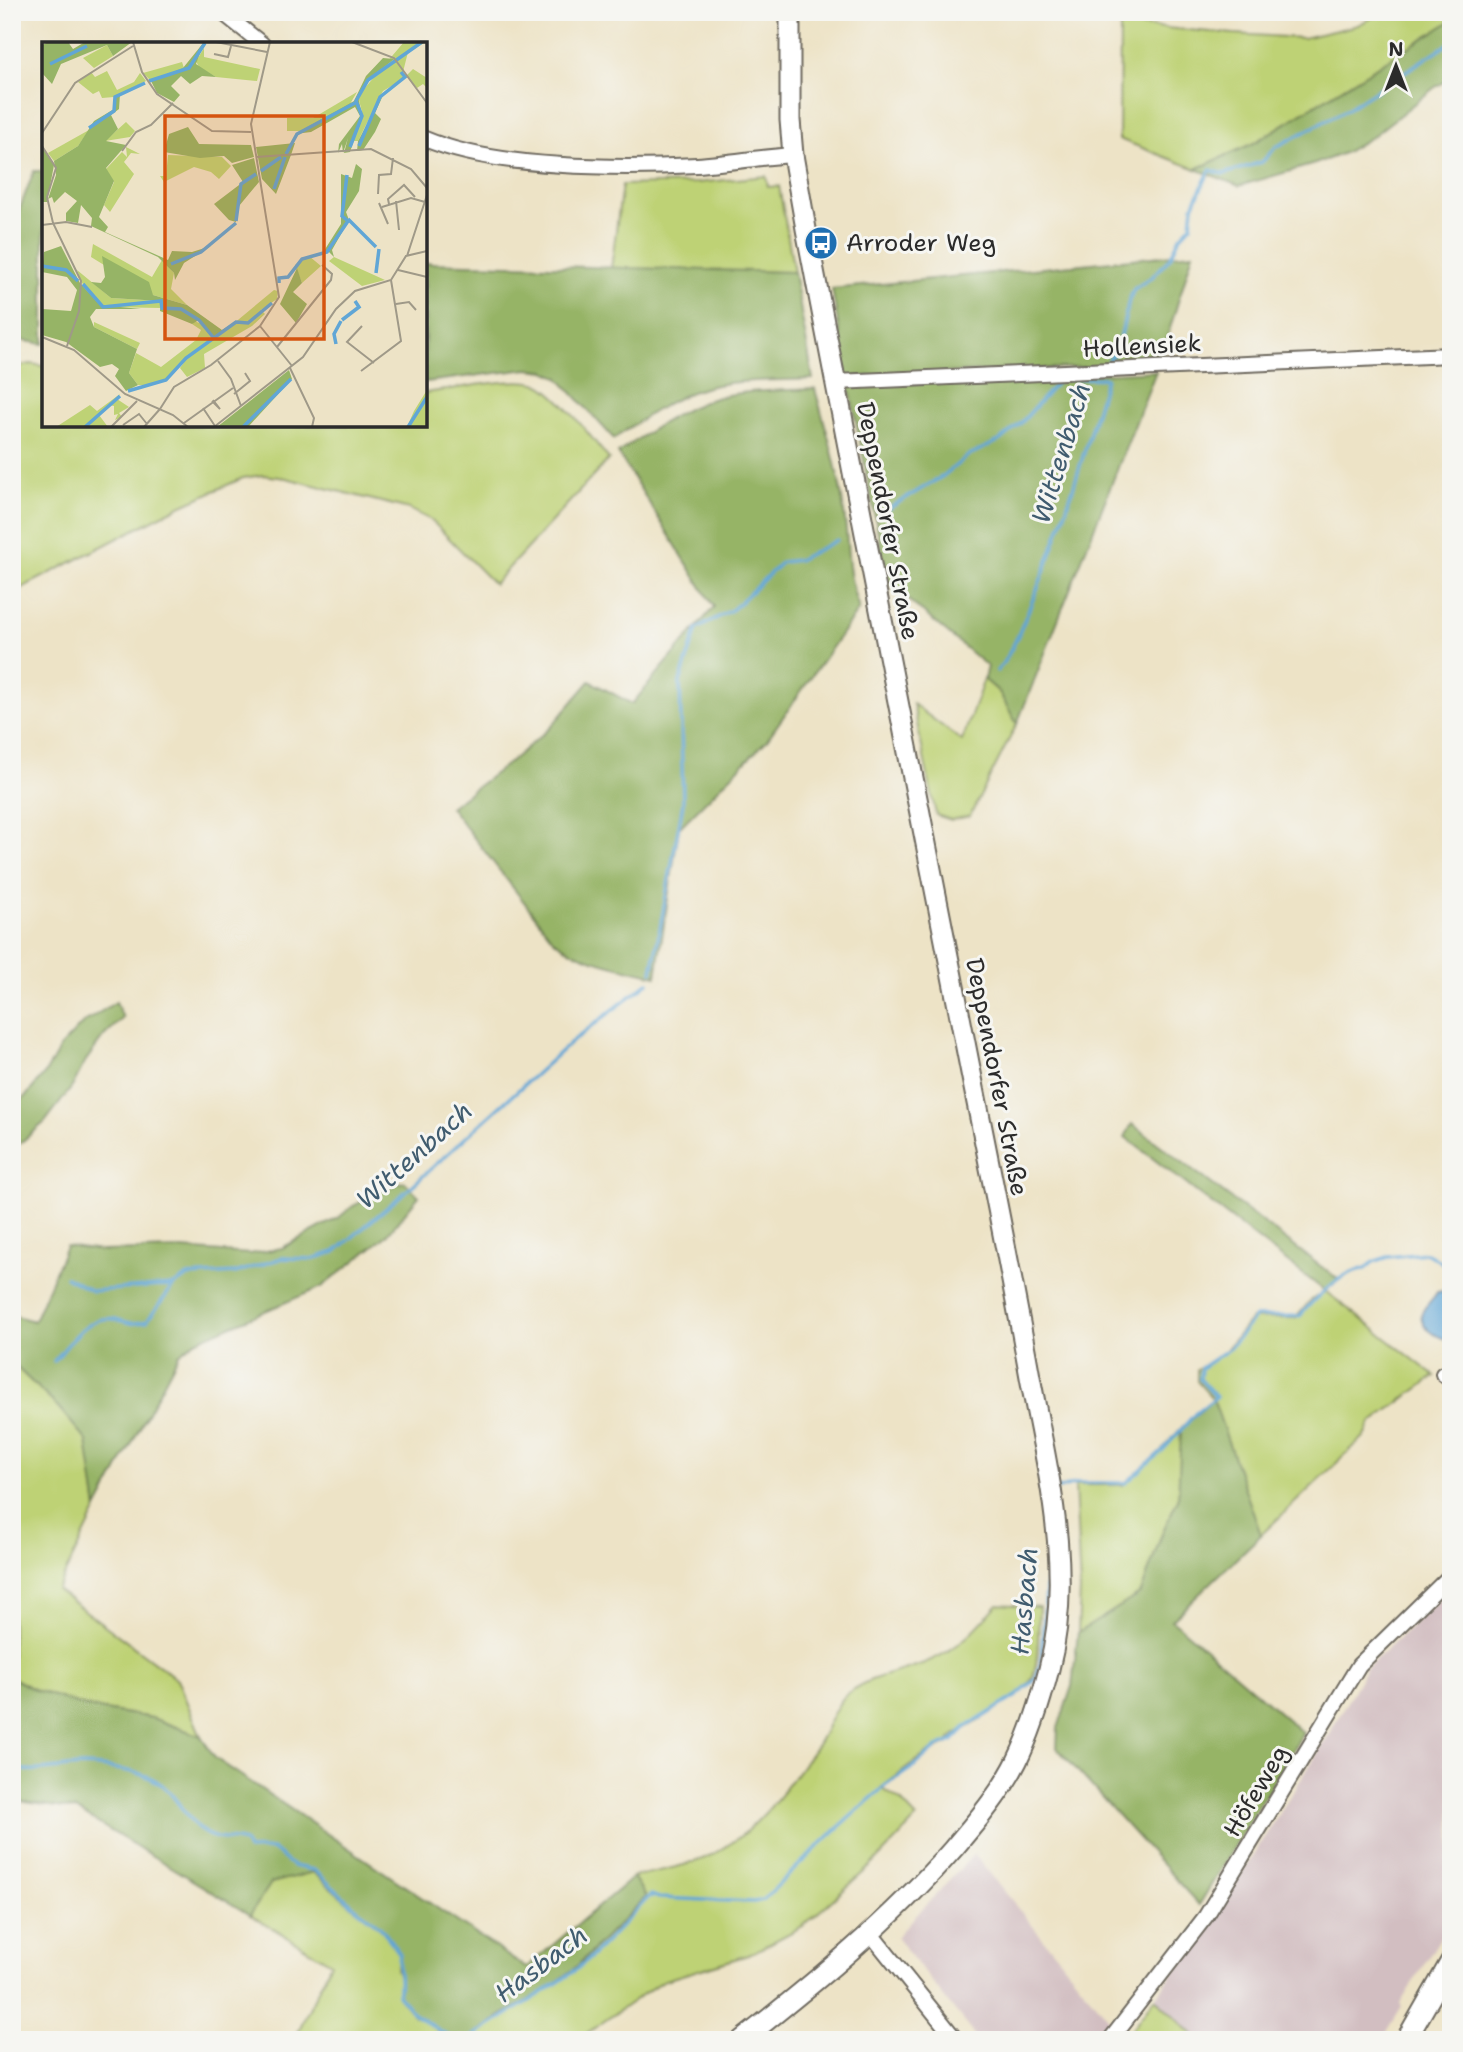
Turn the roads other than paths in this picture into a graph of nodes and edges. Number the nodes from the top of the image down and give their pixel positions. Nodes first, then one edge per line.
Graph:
1 (222, 12) edge
2 (790, 12) edge
3 (260, 42) edge
4 (427, 140) edge
5 (793, 155) junction
6 (1451, 355) edge
7 (836, 382) junction
8 (1451, 1575) edge
9 (871, 1934) junction
10 (1451, 1961) edge
11 (742, 2040) edge
12 (956, 2040) edge
13 (1110, 2040) edge
14 (1406, 2040) edge

1 - 3 street
2 - 5 street, Deppendorfer Straße
4 - 5 street
5 - 7 street, Deppendorfer Straße
6 - 7 street, Hollensiek
7 - 9 street, Deppendorfer Straße
8 - 13 street, Höfeweg
9 - 11 street, Deppendorfer Straße
9 - 12 street
10 - 14 street

